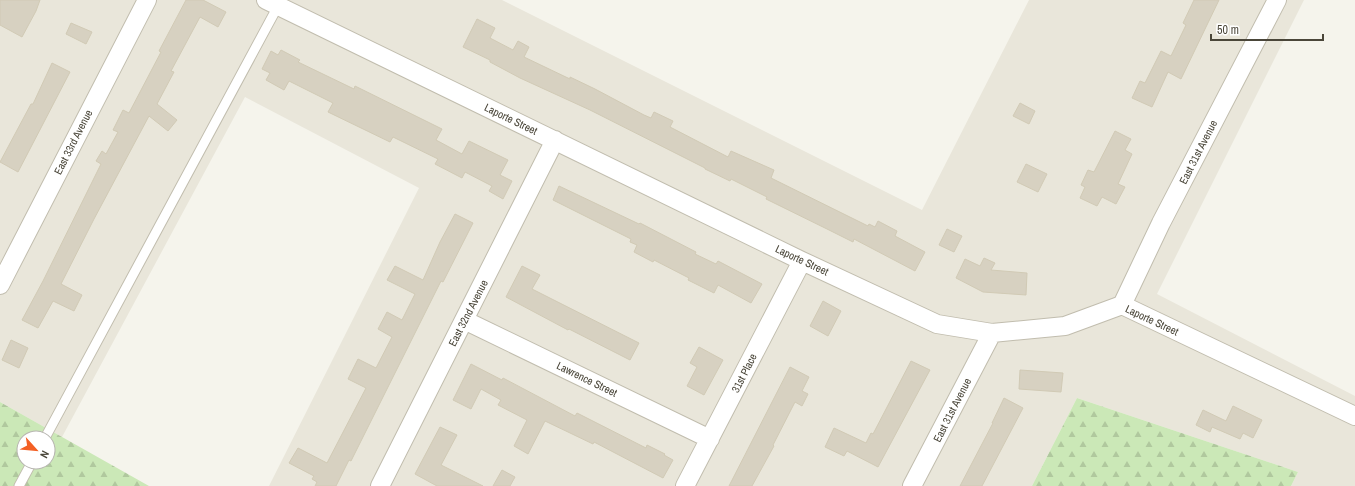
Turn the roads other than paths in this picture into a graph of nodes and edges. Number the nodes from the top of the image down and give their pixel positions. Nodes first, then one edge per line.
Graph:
1 (147, 0) edge
2 (1277, 0) edge
3 (272, 3) edge
4 (555, 140) junction
5 (802, 260) junction
6 (0, 285) edge
7 (1122, 306) junction
8 (464, 320) junction
9 (992, 333) junction
10 (1355, 416) edge
11 (49, 430) edge
12 (710, 439) junction
13 (28, 470) edge
14 (19, 486) edge
15 (380, 486) edge
16 (685, 486) edge
17 (912, 486) edge

1 - 6 street, East 33rd Avenue
2 - 7 street, East 31st Avenue
3 - 4 street, Laporte Street
3 - 11 lane
4 - 5 street, Laporte Street
4 - 8 street, East 32nd Avenue
5 - 9 street, Laporte Street
5 - 12 street, 31st Place
7 - 9 street, Laporte Street
7 - 10 street, Laporte Street
8 - 12 street, Lawrence Street
8 - 15 street, East 32nd Avenue
9 - 17 street, East 31st Avenue
12 - 16 street, 31st Place
13 - 14 lane

